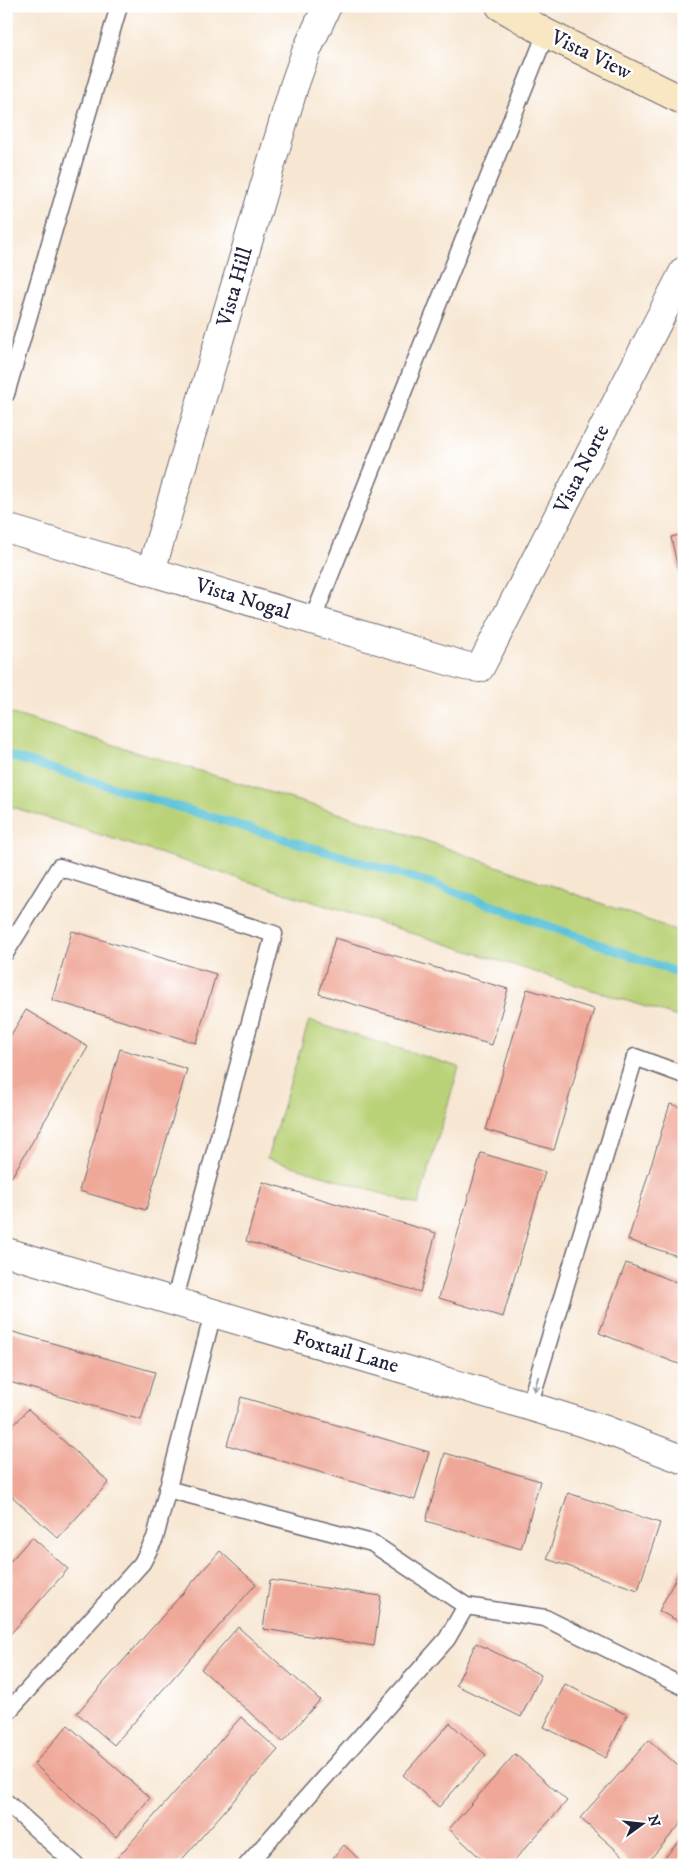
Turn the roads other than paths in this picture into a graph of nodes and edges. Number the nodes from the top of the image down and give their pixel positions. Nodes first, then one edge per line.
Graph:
1 (119, 6) edge
2 (327, 6) edge
3 (500, 6) edge
4 (546, 33) junction
5 (684, 101) edge
6 (684, 271) edge
7 (6, 394) edge
8 (6, 528) edge
9 (151, 570) junction
10 (312, 621) junction
11 (480, 668) joint
12 (6, 952) edge
13 (684, 1075) edge
14 (6, 1252) edge
15 (174, 1302) junction
16 (213, 1313) junction
17 (529, 1406) junction
18 (684, 1460) edge
19 (167, 1489) junction
20 (466, 1606) junction
21 (684, 1686) edge
22 (6, 1714) edge
23 (6, 1802) edge
24 (76, 1865) edge
25 (247, 1865) edge

1 - 7 lane
2 - 9 street, Vista Hill
3 - 4 street, Vista View
4 - 5 street, Vista View
4 - 10 lane
6 - 11 street, Vista Norte
8 - 9 street, Vista Nogal
9 - 10 street, Vista Nogal
10 - 11 street, Vista Nogal
12 - 15 lane
13 -> 17 lane
14 - 15 street, Foxtail Lane
15 - 16 street, Foxtail Lane
16 - 17 street, Foxtail Lane
16 - 19 lane
17 - 18 street, Foxtail Lane
19 - 20 lane
19 - 22 lane
20 - 21 lane
20 - 25 lane
23 - 24 lane

